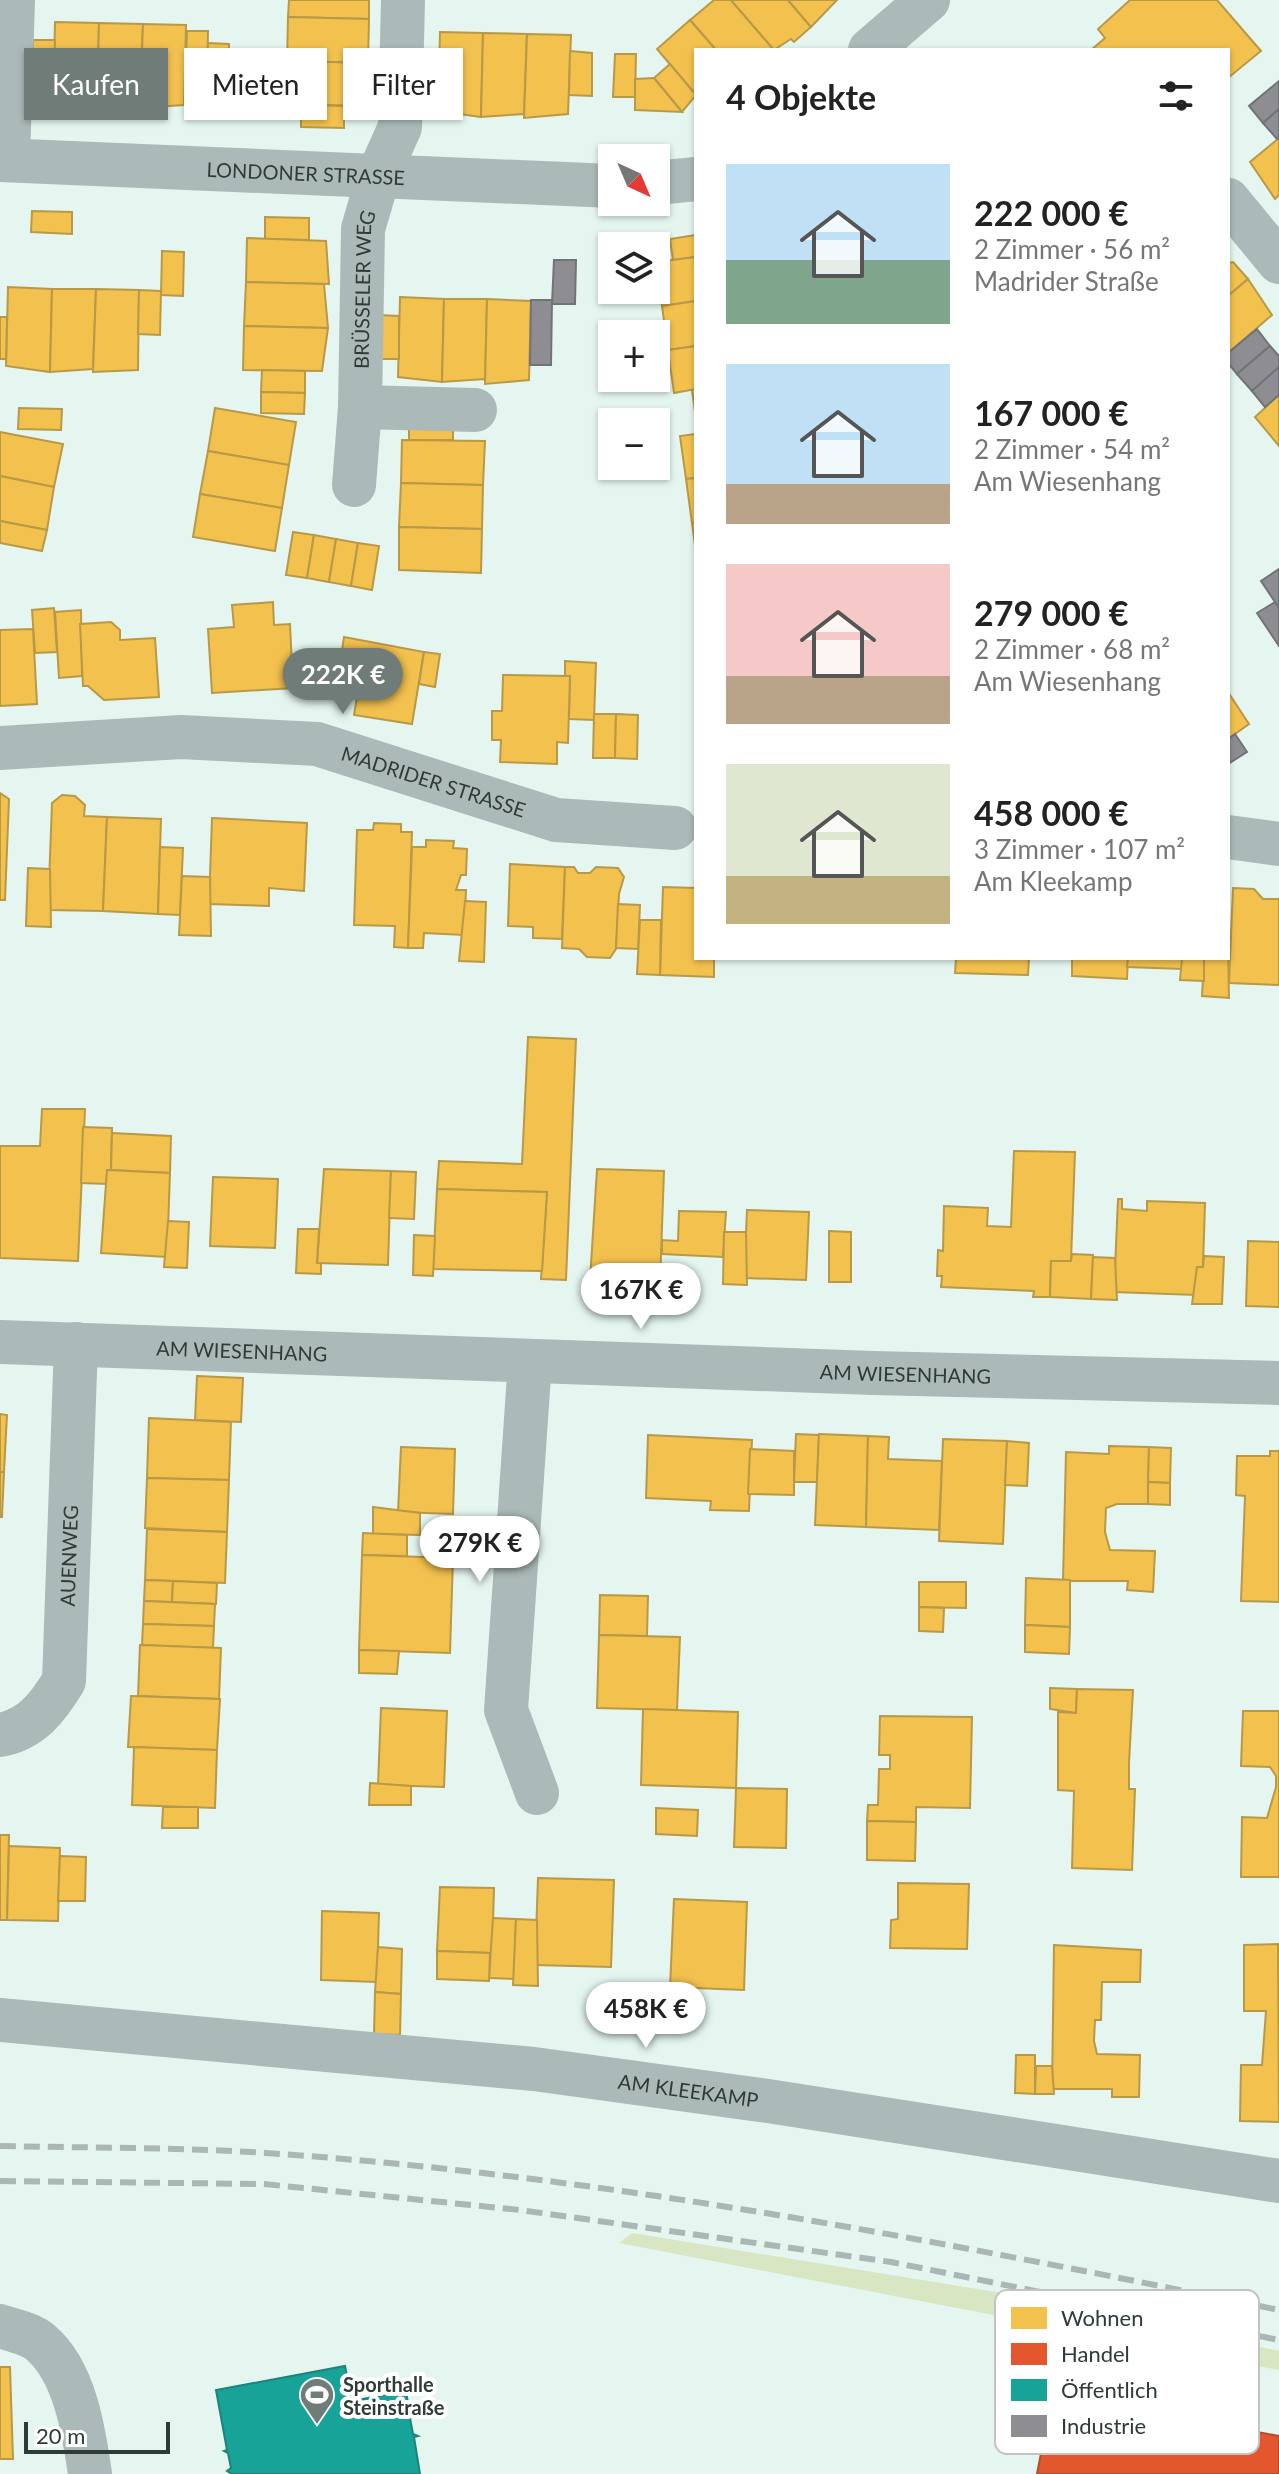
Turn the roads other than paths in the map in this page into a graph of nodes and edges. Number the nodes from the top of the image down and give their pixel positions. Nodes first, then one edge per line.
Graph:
1 (13, 0) edge
2 (403, 0) edge
3 (928, 0) edge
4 (872, 48) edge
5 (4, 160) edge
6 (379, 174) junction
7 (694, 179) edge
8 (670, 182) edge
9 (598, 186) edge
10 (1230, 202) edge
11 (1279, 262) edge
12 (360, 407) junction
13 (475, 410) dead end
14 (354, 485) dead end
15 (0, 748) edge
16 (675, 828) dead end
17 (0, 1342) edge
18 (76, 1344) junction
19 (530, 1361) junction
20 (1279, 1383) edge
21 (0, 1735) edge
22 (537, 1793) dead end
23 (0, 2020) edge
24 (1279, 2181) edge
25 (0, 2326) edge
26 (90, 2474) edge

1 - 5 street
2 - 6 street, BRÜSSELER WEG
3 - 4 street
5 - 6 street, LONDONER STRASSE
6 - 9 street, LONDONER STRASSE
6 - 12 street, BRÜSSELER WEG
7 - 8 street
10 - 11 street
12 - 13 street
12 - 14 street, BRÜSSELER WEG
15 - 16 street, MADRIDER STRASSE
17 - 18 street, AM WIESENHANG
18 - 19 street, AM WIESENHANG
18 - 21 street, AUENWEG
19 - 20 street, AM WIESENHANG
19 - 22 street
23 - 24 street, AM KLEEKAMP
25 - 26 street

